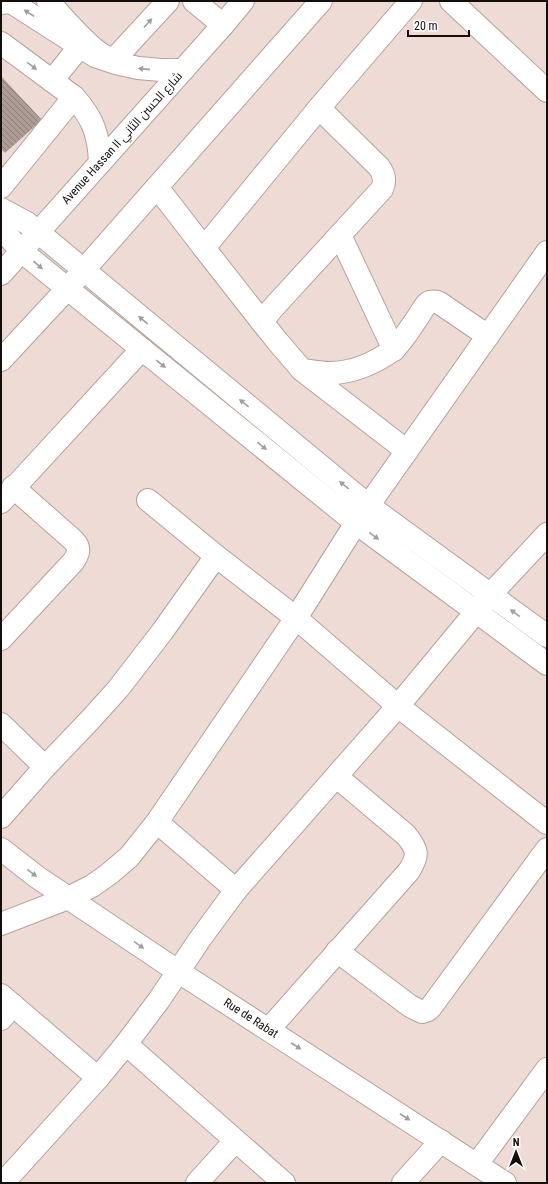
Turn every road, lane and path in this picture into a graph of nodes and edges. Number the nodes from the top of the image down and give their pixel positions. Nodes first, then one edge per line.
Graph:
1 (48, 1) edge
2 (168, 1) edge
3 (194, 1) edge
4 (243, 1) edge
5 (321, 1) edge
6 (411, 1) edge
7 (451, 1) edge
8 (1, 3) edge
9 (223, 25) junction
10 (1, 43) edge
11 (80, 46) junction
12 (183, 70) junction
13 (52, 81) junction
14 (547, 91) edge
15 (74, 97) junction
16 (319, 108) junction
17 (100, 163) junction
18 (1, 187) edge
19 (157, 187) junction
20 (1, 209) edge
21 (1, 228) edge
22 (38, 233) junction
23 (340, 235) junction
24 (204, 248) junction
25 (21, 251) junction
26 (547, 253) edge
27 (83, 270) junction
28 (1, 274) edge
29 (67, 289) junction
30 (262, 322) junction
31 (488, 336) junction
32 (142, 349) junction
33 (394, 350) junction
34 (1, 360) edge
35 (302, 370) junction
36 (407, 451) junction
37 (7, 494) edge
38 (148, 500) dead end
39 (369, 506) junction
40 (356, 523) junction
41 (547, 534) edge
42 (216, 556) junction
43 (490, 595) junction
44 (477, 612) junction
45 (296, 618) junction
46 (547, 636) edge
47 (1, 639) edge
48 (547, 664) edge
49 (398, 706) junction
50 (1, 724) edge
51 (45, 767) junction
52 (337, 777) junction
53 (1, 817) edge
54 (157, 822) junction
55 (547, 823) edge
56 (1, 849) edge
57 (547, 849) edge
58 (236, 890) junction
59 (68, 898) junction
60 (1, 924) edge
61 (337, 951) junction
62 (178, 972) junction
63 (5, 1007) edge
64 (269, 1029) junction
65 (126, 1044) junction
66 (547, 1069) edge
67 (98, 1078) junction
68 (236, 1141) junction
69 (441, 1141) junction
70 (477, 1164) junction
71 (4, 1183) edge
72 (197, 1183) edge
73 (284, 1183) edge
74 (402, 1183) edge
75 (505, 1183) edge

1 -> 2 street
3 - 9 street
4 - 9 street, Avenue Hassan II شارع الحسن الثاني
5 - 19 street
6 - 16 street
7 - 14 street
11 -> 8 street
9 - 12 street, Avenue Hassan II شارع الحسن الثاني
10 -> 13 street
12 -> 11 street
11 - 13 street
12 - 17 street, Avenue Hassan II شارع الحسن الثاني
13 - 15 street
15 - 17 street
15 - 18 street
16 - 23 street
16 - 24 street
17 - 22 street, Avenue Hassan II شارع الحسن الثاني
19 - 24 street
19 - 27 street
20 - 22 street
21 - 25 street
22 - 25 street, Avenue Hassan II شارع الحسن الثاني
22 - 27 street
23 - 30 street
23 - 33 street
24 - 30 street
25 - 28 street, Avenue Hassan II شارع الحسن الثاني
25 -> 29 street
26 - 31 street
27 - 29 street
39 -> 27 street
29 - 32 street
29 - 34 street
30 - 35 street
31 - 33 street
31 - 36 street
32 - 37 street
32 -> 40 street
33 - 35 street
35 - 36 street
36 - 39 street
37 - 47 street
38 - 42 street
39 - 40 street
39 - 43 street
40 -> 44 street
40 - 45 street
41 - 43 street
42 - 45 street
42 - 51 street
43 - 44 street
46 -> 43 street
44 - 48 street
44 - 49 street
45 - 49 street
45 - 54 street
49 - 52 street
49 - 55 street
50 - 51 street
51 - 53 street
52 - 58 street
52 - 61 street
54 - 58 street
54 - 59 street
56 -> 59 street, Rue de Rabat
57 - 61 street
58 - 62 street
59 - 60 street
59 -> 62 street, Rue de Rabat
61 - 64 street
62 - 64 street, Rue de Rabat
62 - 65 street
63 - 67 street
64 -> 69 street, Rue de Rabat
65 - 67 street
65 - 68 street
66 - 70 street
67 - 71 street
68 - 72 street
68 - 73 street
69 - 70 street, Rue de Rabat
69 - 74 street
70 - 75 street, Rue de Rabat

